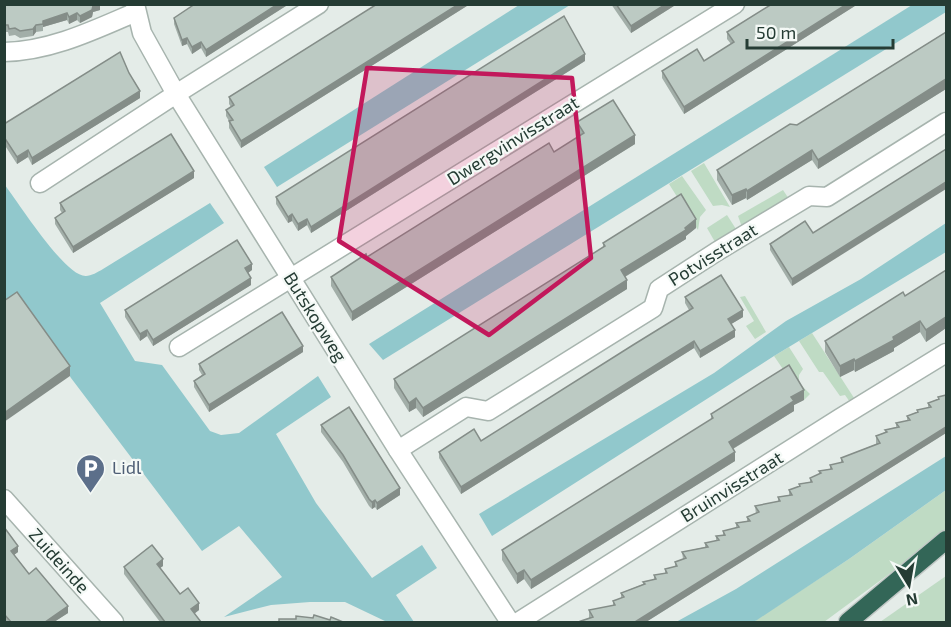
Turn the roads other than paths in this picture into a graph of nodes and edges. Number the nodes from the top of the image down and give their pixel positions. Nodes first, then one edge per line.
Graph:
1 (319, 4) edge
2 (735, 4) edge
3 (136, 8) edge
4 (4, 52) edge
5 (176, 94) junction
6 (946, 122) edge
7 (40, 183) dead end
8 (291, 279) junction
9 (179, 347) dead end
10 (946, 353) edge
11 (398, 450) junction
12 (4, 499) edge
13 (946, 540) edge
14 (114, 622) edge
15 (510, 622) edge
16 (518, 622) edge
17 (848, 622) edge

1 - 5 street
2 - 8 street, Dwergvinvisstraat
3 - 4 street
3 - 5 street, Butskopweg
5 - 7 street
5 - 8 street, Butskopweg
6 - 11 street, Potvisstraat
8 - 9 street, Dwergvinvisstraat
8 - 11 street, Butskopweg
10 - 16 street, Bruinvisstraat
11 - 15 street, Butskopweg
12 - 14 street, Zuideinde
13 - 17 highway

